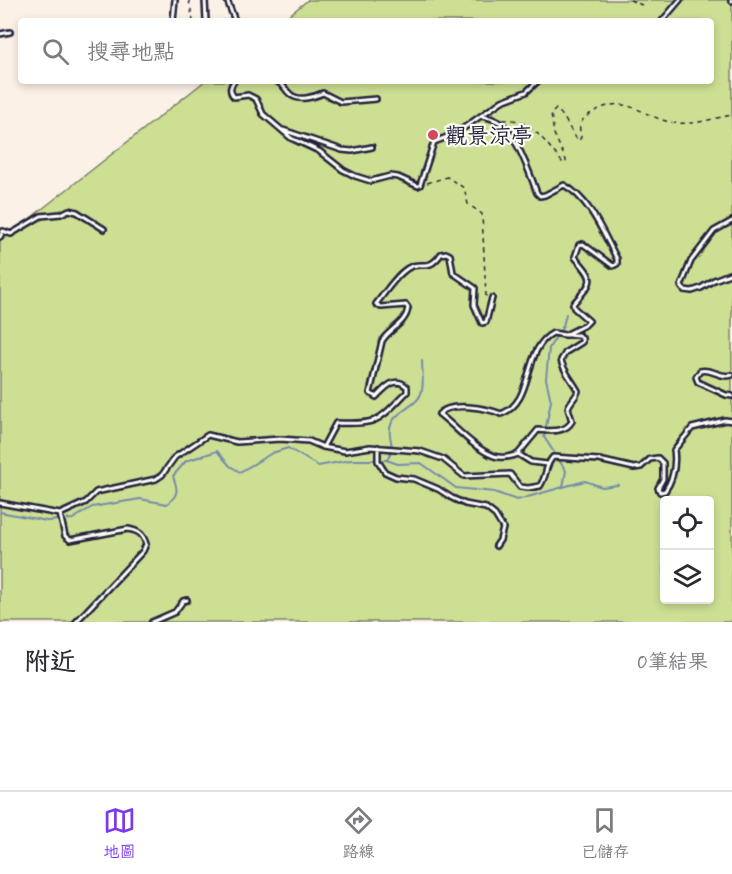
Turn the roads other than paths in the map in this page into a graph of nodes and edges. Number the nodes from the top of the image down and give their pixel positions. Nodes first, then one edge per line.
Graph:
1 (175, 0) edge
2 (205, 0) edge
3 (227, 0) edge
4 (680, 0) edge
5 (173, 18) edge
6 (206, 18) edge
7 (233, 18) edge
8 (665, 18) edge
9 (10, 32) dead end
10 (0, 34) edge
11 (233, 84) edge
12 (281, 84) edge
13 (535, 84) edge
14 (376, 99) dead end
15 (481, 116) junction
16 (281, 130) junction
17 (372, 147) dead end
18 (732, 221) edge
19 (104, 229) dead end
20 (0, 237) edge
21 (732, 273) edge
22 (492, 298) dead end
23 (565, 335) junction
24 (732, 375) edge
25 (732, 396) edge
26 (732, 421) edge
27 (322, 447) junction
28 (378, 447) junction
29 (518, 454) junction
30 (547, 464) junction
31 (0, 503) edge
32 (60, 514) junction
33 (496, 546) dead end
34 (188, 600) dead end
35 (76, 622) edge
36 (152, 622) edge

1 - 5 lane
2 - 6 lane
3 - 7 lane
4 - 8 lane
9 - 10 lane
11 - 16 lane
12 - 14 lane
13 - 15 lane
15 - 16 lane
15 - 23 lane
16 - 17 lane
18 - 21 lane
19 - 20 lane
22 - 27 lane
23 - 29 lane
23 - 29 lane
24 - 25 lane
26 - 30 lane
27 - 28 lane
27 - 32 lane
28 - 30 lane
28 - 33 lane
29 - 30 lane
31 - 32 lane
32 - 35 lane
34 - 36 lane

